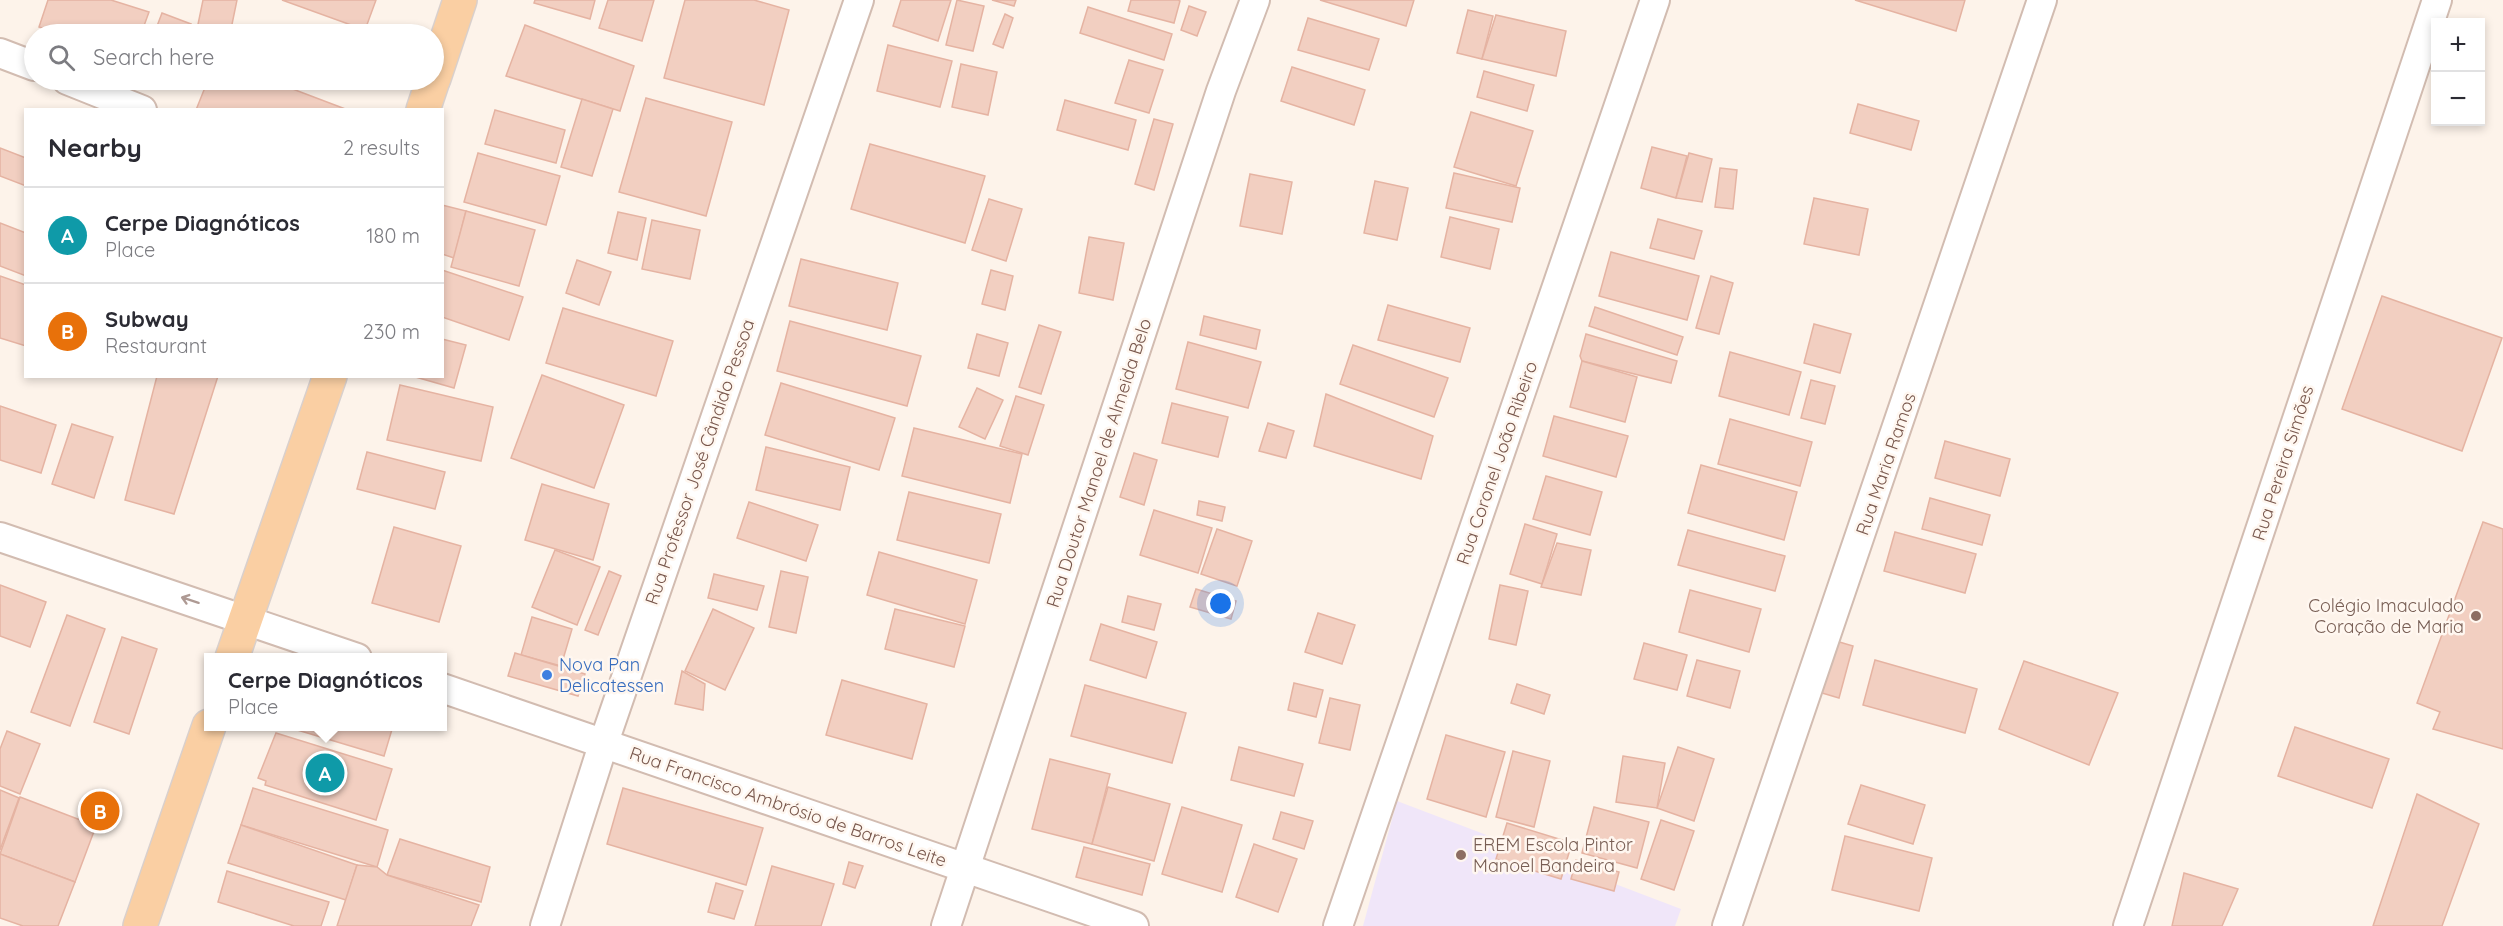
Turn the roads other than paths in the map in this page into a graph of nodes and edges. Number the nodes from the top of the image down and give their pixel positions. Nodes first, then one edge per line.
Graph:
1 (460, 0) edge
2 (860, 0) edge
3 (1254, 0) edge
4 (1655, 0) edge
5 (2042, 0) edge
6 (2437, 0) edge
7 (444, 47) edge
8 (0, 53) edge
9 (24, 62) edge
10 (92, 90) edge
11 (429, 90) edge
12 (137, 108) edge
13 (424, 108) edge
14 (329, 378) edge
15 (0, 537) edge
16 (246, 618) junction
17 (233, 653) edge
18 (346, 653) edge
19 (447, 690) edge
20 (207, 731) edge
21 (603, 745) junction
22 (967, 867) junction
23 (140, 926) edge
24 (545, 926) edge
25 (946, 926) edge
26 (1134, 926) edge
27 (1338, 926) edge
28 (1726, 926) edge
29 (2128, 926) edge

1 - 7 main road
2 - 21 street, Rua Professor José Cândido Pessoa
3 - 22 street, Rua Doutor Manoel de Almeida Belo
4 - 27 street, Rua Coronel João Ribeiro
5 - 28 street, Rua Maria Ramos
6 - 29 street, Rua Pereira Simões
8 - 9 street
10 - 12 street
11 - 13 main road
14 - 16 main road
16 -> 15 street
16 - 17 main road
16 - 18 street
19 - 21 street, Rua Francisco Ambrósio de Barros Leite
20 - 23 main road
21 - 22 street, Rua Francisco Ambrósio de Barros Leite
21 - 24 street, Rua Professor José Cândido Pessoa
22 - 25 street, Rua Doutor Manoel de Almeida Belo
22 - 26 street, Rua Francisco Ambrósio de Barros Leite

